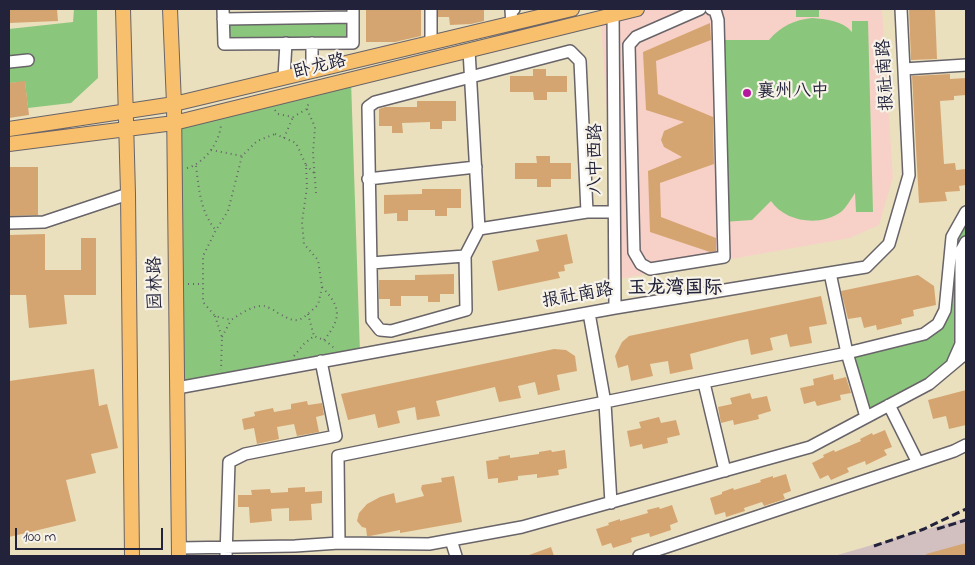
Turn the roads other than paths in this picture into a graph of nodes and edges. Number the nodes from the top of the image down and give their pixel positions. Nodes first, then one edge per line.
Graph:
1 (123, 9) edge
2 (170, 9) edge
3 (431, 9) edge
4 (514, 9) edge
5 (572, 9) edge
6 (637, 9) edge
7 (700, 9) edge
8 (711, 9) edge
9 (901, 9) edge
10 (613, 12) edge
11 (353, 13) edge
12 (223, 14) edge
13 (512, 24) junction
14 (286, 43) junction
15 (312, 43) junction
16 (431, 43) junction
17 (469, 50) junction
18 (28, 60) dead end
19 (9, 62) edge
20 (966, 65) edge
21 (904, 69) junction
22 (312, 71) junction
23 (284, 77) junction
24 (470, 78) junction
25 (174, 104) junction
26 (126, 112) junction
27 (174, 124) junction
28 (9, 130) edge
29 (126, 130) junction
30 (9, 144) edge
31 (614, 144) junction
32 (632, 144) junction
33 (476, 167) junction
34 (368, 179) junction
35 (128, 194) junction
36 (587, 212) junction
37 (614, 212) junction
38 (966, 212) edge
39 (9, 223) edge
40 (479, 229) junction
41 (966, 242) edge
42 (465, 256) junction
43 (371, 263) junction
44 (830, 273) junction
45 (615, 308) junction
46 (589, 313) junction
47 (966, 353) edge
48 (847, 354) junction
49 (321, 362) junction
50 (951, 365) junction
51 (704, 382) junction
52 (177, 388) junction
53 (605, 403) junction
54 (889, 405) junction
55 (866, 417) junction
56 (336, 436) junction
57 (966, 445) edge
58 (338, 456) junction
59 (918, 463) junction
60 (726, 471) junction
61 (611, 503) junction
62 (451, 540) junction
63 (339, 543) junction
64 (295, 551) edge
65 (179, 552) edge
66 (226, 552) edge
67 (132, 556) edge
68 (456, 556) edge
69 (639, 556) edge

1 - 26 main road, 园林路
2 - 25 main road, 园林路
3 - 16 street
4 - 13 street
5 - 13 main road, 卧龙路
6 - 10 main road, 卧龙路
7 - 32 street
8 - 32 street
9 - 21 street, 报社南路
10 - 17 main road, 卧龙路
10 - 31 street, 八中西路
11 - 12 street
11 - 15 street
12 - 14 street
13 - 16 main road, 卧龙路
14 - 15 street
14 - 23 street
15 - 22 street
16 - 22 main road, 卧龙路
17 - 24 street
17 - 27 main road, 卧龙路
18 - 19 street
20 - 21 street
21 - 44 street, 报社南路
22 - 23 main road, 卧龙路
23 - 25 main road, 卧龙路
24 - 33 street
24 - 34 street
24 - 36 street
25 - 26 main road, 卧龙路
25 - 27 main road, 园林路
26 - 28 main road, 卧龙路
26 - 29 main road, 园林路
27 - 29 main road, 卧龙路
27 - 52 main road, 园林路
29 - 30 main road, 卧龙路
29 - 35 main road, 园林路
31 - 32 street
31 - 37 street, 八中西路
33 - 34 street
33 - 40 street
34 - 43 street
35 - 39 street
35 - 67 main road, 园林路
36 - 37 street
36 - 40 street
37 - 45 street, 八中西路
38 - 48 street
40 - 42 street
41 - 50 street
42 - 43 street
42 - 43 street
44 - 45 street, 报社南路
44 - 48 street
45 - 46 street, 报社南路
46 - 49 street, 报社南路
46 - 53 street
47 - 50 street
48 - 51 street
48 - 55 street
49 - 52 street, 报社南路
49 - 56 street
50 - 54 street
51 - 53 street
51 - 60 street
52 - 65 main road, 园林路
53 - 58 street
53 - 61 street
54 - 55 street
54 - 59 street
55 - 60 street
56 - 58 street
56 - 66 street
57 - 59 street
58 - 63 street
59 - 69 street
60 - 61 street
61 - 62 street
62 - 63 street
62 - 68 street
63 - 64 street
64 - 66 street
65 - 66 street

